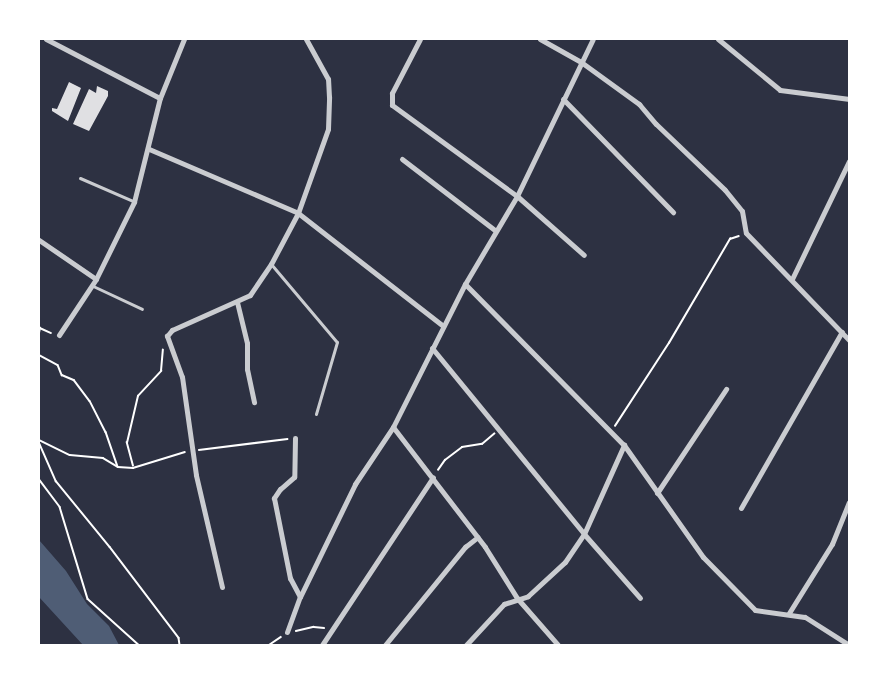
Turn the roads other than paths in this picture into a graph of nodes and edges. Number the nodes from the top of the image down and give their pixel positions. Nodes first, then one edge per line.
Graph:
1 (46, 39) edge
2 (184, 39) edge
3 (306, 39) edge
4 (420, 39) edge
5 (540, 39) edge
6 (593, 39) edge
7 (718, 39) edge
8 (581, 62) junction
9 (160, 98) junction
10 (563, 99) junction
11 (849, 99) edge
12 (149, 148) junction
13 (402, 159) dead end
14 (849, 161) edge
15 (80, 178) dead end
16 (517, 196) junction
17 (135, 202) junction
18 (673, 212) dead end
19 (298, 213) junction
20 (496, 231) junction
21 (39, 240) edge
22 (584, 255) dead end
23 (271, 264) junction
24 (96, 279) junction
25 (792, 279) junction
26 (465, 284) junction
27 (93, 286) junction
28 (237, 302) junction
29 (142, 309) dead end
30 (443, 326) junction
31 (842, 332) junction
32 (59, 335) road end
33 (849, 340) edge
34 (432, 348) junction
35 (726, 389) dead end
36 (254, 402) dead end
37 (316, 414) dead end
38 (393, 428) junction
39 (295, 438) road end
40 (624, 446) junction
41 (433, 477) junction
42 (657, 493) junction
43 (849, 502) edge
44 (741, 508) dead end
45 (584, 534) junction
46 (478, 537) junction
47 (222, 587) dead end
48 (300, 597) junction
49 (517, 598) junction
50 (640, 598) dead end
51 (789, 613) junction
52 (287, 632) road end
53 (838, 642) edge
54 (322, 645) edge
55 (385, 645) edge
56 (466, 645) edge
57 (558, 645) edge
58 (849, 645) edge

1 - 9 street
2 - 9 street
3 - 19 street
4 - 16 street
5 - 8 street
6 - 8 street
7 - 11 street
8 - 10 street
8 - 25 street
9 - 12 street
10 - 16 street
10 - 18 street
12 - 17 street
12 - 19 street
13 - 20 street
14 - 25 street
15 - 17 lane
16 - 20 street
16 - 22 street
17 - 24 street
19 - 23 street
19 - 30 street
20 - 26 street
21 - 24 street
23 - 28 street
23 - 37 lane
24 - 27 street
25 - 31 street
26 - 30 street
26 - 40 street
27 - 29 lane
27 - 32 street
28 - 36 street
28 - 47 street
30 - 34 street
31 - 33 street
31 - 44 street
34 - 38 street
34 - 45 street
35 - 42 street
38 - 41 street
38 - 48 street
39 - 48 street
40 - 42 street
40 - 45 street
41 - 46 street
41 - 54 street
42 - 51 street
43 - 51 street
45 - 49 street
45 - 50 street
46 - 49 street
46 - 55 street
48 - 52 street
49 - 56 street
49 - 57 street
51 - 53 street
53 - 58 street

